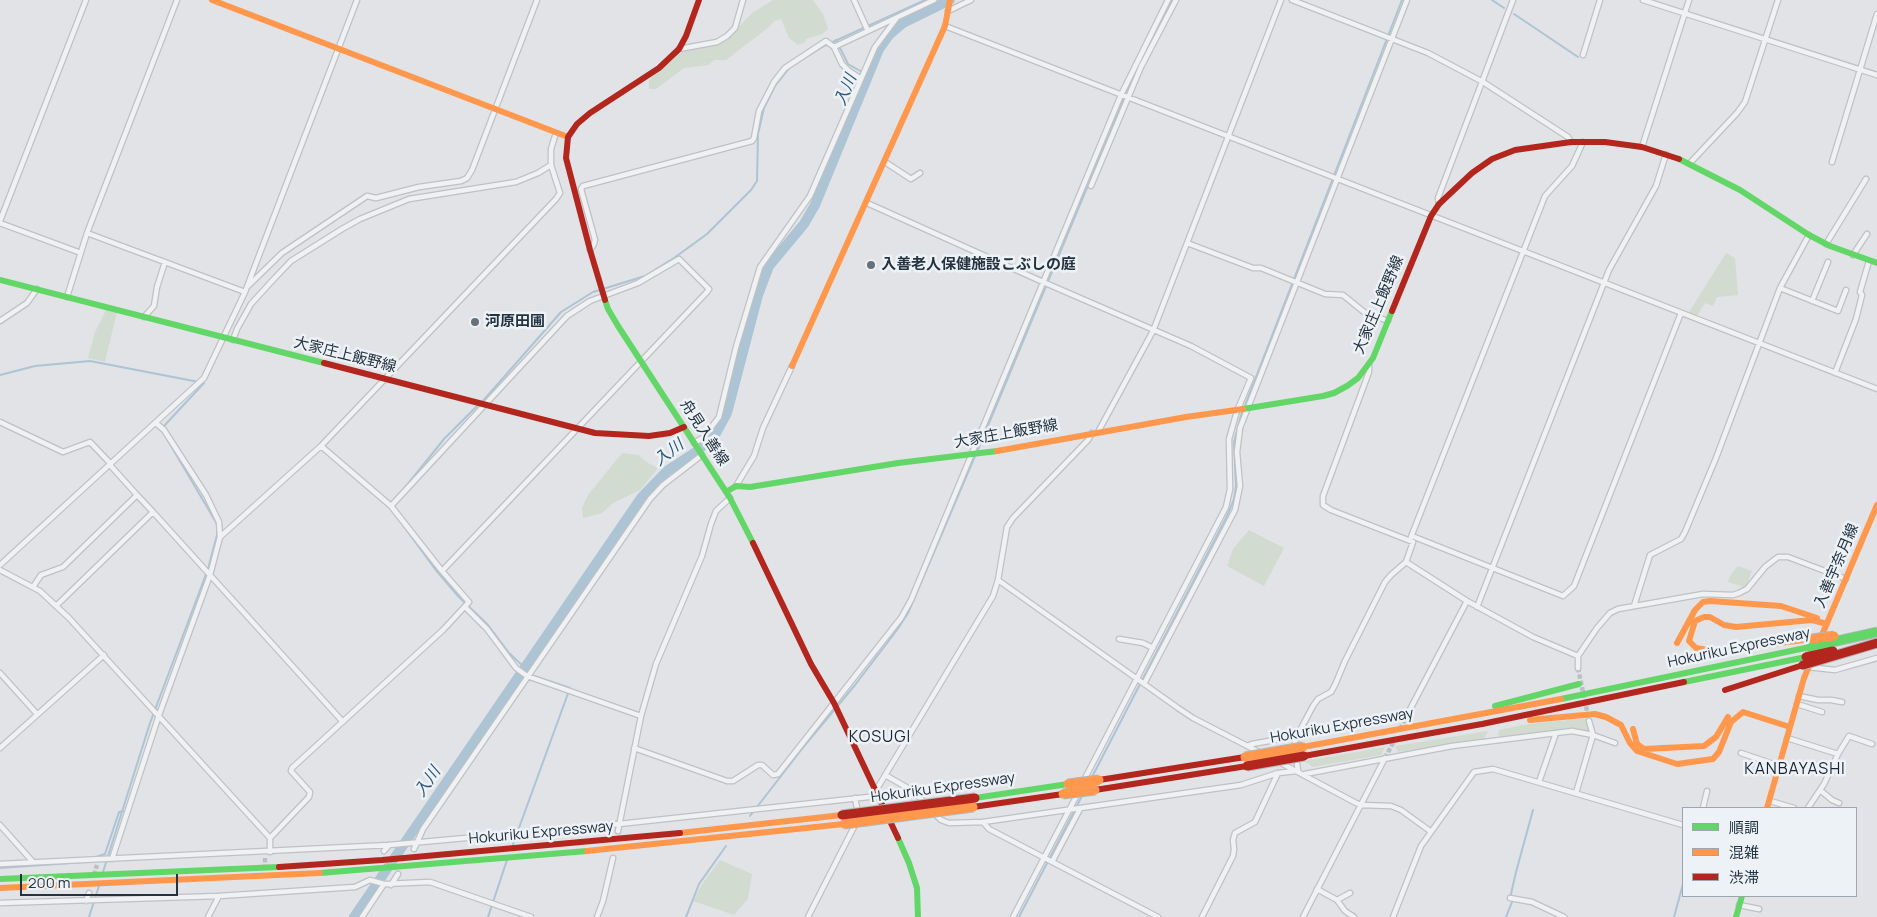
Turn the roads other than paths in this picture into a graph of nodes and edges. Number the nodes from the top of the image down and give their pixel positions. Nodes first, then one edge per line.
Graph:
1 (86, 0) edge
2 (176, 0) edge
3 (212, 0) edge
4 (357, 0) edge
5 (537, 0) edge
6 (699, 0) edge
7 (743, 0) edge
8 (854, 0) edge
9 (934, 0) edge
10 (971, 0) edge
11 (1168, 0) edge
12 (1176, 0) edge
13 (1281, 0) edge
14 (1292, 0) edge
15 (1407, 0) edge
16 (1512, 0) edge
17 (1600, 0) edge
18 (1643, 0) edge
19 (1689, 0) edge
20 (1778, 0) edge
21 (949, 6) edge
22 (1685, 13) junction
23 (1877, 14) edge
24 (896, 18) junction
25 (945, 26) junction
26 (868, 30) junction
27 (1766, 38) junction
28 (1392, 39) junction
29 (834, 47) junction
30 (338, 48) junction
31 (679, 49) junction
32 (1583, 55) dead end
33 (1860, 69) junction
34 (1877, 74) edge
35 (862, 79) junction
36 (1482, 82) junction
37 (1120, 95) junction
38 (1129, 98) junction
39 (495, 108) junction
40 (556, 133) junction
41 (568, 137) junction
42 (1228, 137) junction
43 (1571, 142) junction
44 (1583, 142) junction
45 (1642, 147) junction
46 (1666, 154) junction
47 (885, 162) junction
48 (1832, 162) dead end
49 (1690, 163) junction
50 (551, 165) junction
51 (920, 173) dead end
52 (1337, 179) junction
53 (1866, 179) dead end
54 (1091, 186) dead end
55 (867, 203) junction
56 (1439, 204) junction
57 (1431, 216) junction
58 (0, 222) edge
59 (87, 233) junction
60 (1867, 234) dead end
61 (1809, 235) junction
62 (1187, 243) junction
63 (1826, 244) junction
64 (590, 250) junction
65 (1523, 252) junction
66 (81, 253) junction
67 (1853, 255) junction
68 (165, 262) junction
69 (1828, 262) dead end
70 (1873, 262) edge
71 (0, 280) edge
72 (1043, 282) junction
73 (1296, 283) junction
74 (1604, 283) junction
75 (1780, 288) junction
76 (37, 289) junction
77 (246, 290) junction
78 (1846, 290) dead end
79 (603, 296) junction
80 (67, 297) junction
81 (1812, 301) junction
82 (1681, 313) junction
83 (144, 317) junction
84 (0, 321) edge
85 (1388, 321) junction
86 (1153, 331) junction
87 (229, 339) junction
88 (1758, 343) junction
89 (642, 361) junction
90 (1369, 365) junction
91 (792, 366) joint
92 (1835, 373) junction
93 (1251, 378) junction
94 (384, 379) junction
95 (1258, 382) junction
96 (1877, 389) edge
97 (486, 406) junction
98 (1242, 410) junction
99 (0, 422) edge
100 (156, 423) junction
101 (684, 427) junction
102 (579, 429) junction
103 (1095, 433) junction
104 (694, 443) junction
105 (320, 446) junction
106 (974, 454) junction
107 (702, 455) junction
108 (110, 465) junction
109 (736, 486) junction
110 (137, 495) junction
111 (728, 495) junction
112 (1877, 505) edge
113 (391, 506) junction
114 (153, 512) junction
115 (220, 537) junction
116 (1411, 538) junction
117 (1406, 562) junction
118 (0, 565) edge
119 (1492, 568) junction
120 (0, 570) edge
121 (442, 571) junction
122 (210, 575) junction
123 (1847, 579) junction
124 (998, 580) junction
125 (33, 587) junction
126 (1467, 602) junction
127 (56, 606) junction
128 (1634, 606) junction
129 (465, 607) junction
130 (1477, 607) junction
131 (1827, 624) junction
132 (1877, 630) edge
133 (1119, 639) dead end
134 (1672, 642) dead end
135 (1877, 642) edge
136 (1811, 643) junction
137 (1153, 648) junction
138 (104, 654) junction
139 (1578, 656) junction
140 (1877, 658) edge
141 (1806, 663) junction
142 (1578, 668) tunnel mouth
143 (0, 673) edge
144 (527, 676) junction
145 (1136, 680) junction
146 (1144, 684) junction
147 (1579, 684) dead end
148 (1725, 690) dead end
149 (1798, 700) junction
150 (1842, 702) dead end
151 (834, 703) junction
152 (1822, 712) dead end
153 (37, 714) junction
154 (159, 715) junction
155 (641, 716) junction
156 (1406, 717) tunnel mouth
157 (1589, 721) tunnel mouth
158 (343, 722) junction
159 (1790, 727) junction
160 (1410, 728) junction
161 (1637, 729) dead end
162 (1556, 733) junction
163 (1428, 734) junction
164 (1594, 735) junction
165 (1297, 736) junction
166 (1787, 738) junction
167 (1616, 743) dead end
168 (1872, 744) dead end
169 (1248, 746) junction
170 (0, 748) edge
171 (634, 748) junction
172 (1304, 751) junction
173 (1741, 753) dead end
174 (1838, 754) junction
175 (1385, 758) junction
176 (1246, 761) junction
177 (1780, 766) junction
178 (1298, 771) junction
179 (1278, 773) junction
180 (1304, 774) junction
181 (885, 775) junction
182 (1539, 782) junction
183 (1820, 790) junction
184 (1707, 791) dead end
185 (915, 792) junction
186 (1576, 793) junction
187 (876, 794) junction
188 (855, 798) junction
189 (974, 803) junction
190 (1839, 803) dead end
191 (1361, 804) junction
192 (1768, 804) edge
193 (1703, 807) edge
194 (1788, 807) edge
195 (1809, 807) edge
196 (1080, 810) junction
197 (1069, 811) junction
198 (843, 819) junction
199 (983, 822) junction
200 (620, 824) junction
201 (0, 825) edge
202 (1682, 825) edge
203 (618, 831) dead end
204 (1430, 831) junction
205 (270, 838) junction
206 (417, 842) junction
207 (389, 845) junction
208 (414, 850) dead end
209 (267, 854) junction
210 (383, 856) junction
211 (613, 858) dead end
212 (1044, 858) junction
213 (99, 859) junction
214 (112, 859) junction
215 (33, 862) junction
216 (1052, 862) junction
217 (0, 864) edge
218 (97, 865) tunnel mouth
219 (399, 871) junction
220 (0, 879) edge
221 (109, 880) junction
222 (384, 884) junction
223 (392, 884) junction
224 (93, 885) junction
225 (265, 886) dead end
226 (0, 888) edge
227 (1317, 890) junction
228 (266, 893) junction
229 (1350, 893) dead end
230 (219, 896) junction
231 (1510, 898) dead end
232 (1337, 900) junction
233 (1740, 900) edge
234 (86, 901) junction
235 (0, 903) edge
236 (1759, 909) dead end
237 (208, 917) edge
238 (362, 917) edge
239 (531, 917) edge
240 (597, 917) edge
241 (808, 917) edge
242 (918, 917) edge
243 (1013, 917) edge
244 (1158, 917) edge
245 (1202, 917) edge
246 (1303, 917) edge
247 (1354, 917) edge
248 (1393, 917) edge
249 (1564, 917) edge
250 (1736, 917) edge

1 - 58 street
2 - 59 street
3 - 30 main road
4 - 30 street
5 - 39 street
6 - 31 main road
7 - 31 street
8 - 26 street
9 - 24 street
10 - 21 street
11 - 37 street
12 - 38 street
13 - 42 street
14 - 28 street
15 - 28 street
16 - 36 street
17 - 32 street
18 - 22 street
19 - 22 street
20 - 27 street
21 - 25 main road
22 - 27 street
22 - 45 street
23 - 33 street
24 - 26 street
24 - 35 street
25 - 37 street
25 - 47 main road
26 - 29 street
27 - 33 street
27 - 49 street
28 - 36 street
28 - 52 street
29 - 35 street
29 - 64 street
30 - 39 main road
30 - 77 street
31 - 41 main road
33 - 34 street
33 - 48 street
35 - 104 street
36 - 43 street
36 - 56 street
37 - 38 street
37 - 72 street
38 - 42 street
38 - 54 street
39 - 40 main road
39 - 77 street
40 - 41 main road
40 - 50 street
41 - 64 main road, 舟見入善線
42 - 52 street
42 - 62 street
43 - 44 main road, 大家庄上飯野線
43 - 56 main road, 大家庄上飯野線
44 - 45 main road, 大家庄上飯野線
44 - 65 street
45 - 46 main road, 大家庄上飯野線
46 - 49 main road, 大家庄上飯野線
46 - 74 street
47 - 51 street
47 - 55 main road
49 - 61 main road, 大家庄上飯野線
50 - 87 street
50 - 94 street
52 - 57 street
52 - 73 street
53 - 63 street
55 - 72 street
55 - 91 main road
56 - 57 main road, 大家庄上飯野線
57 - 65 street
57 - 85 main road, 大家庄上飯野線
58 - 66 street
59 - 66 street
59 - 68 street
60 - 67 street
61 - 63 main road, 大家庄上飯野線
61 - 75 street
62 - 73 street
62 - 86 street
63 - 67 main road, 大家庄上飯野線
64 - 79 main road, 舟見入善線
65 - 74 street
65 - 116 street
66 - 80 street
67 - 70 main road, 大家庄上飯野線
68 - 77 street
68 - 83 street
69 - 81 street
70 - 92 street
71 - 76 main road, 大家庄上飯野線
72 - 86 street
72 - 106 street
73 - 85 street
73 - 95 street
74 - 82 street
74 - 119 street
75 - 81 street
75 - 88 street
76 - 80 main road, 大家庄上飯野線
76 - 84 street
77 - 87 street
78 - 81 street
79 - 89 main road, 舟見入善線
79 - 89 street
79 - 97 street
80 - 83 main road, 大家庄上飯野線
82 - 88 street
82 - 119 street
83 - 87 main road, 大家庄上飯野線
85 - 90 main road, 大家庄上飯野線
86 - 93 street
86 - 103 street
87 - 94 main road, 大家庄上飯野線
87 - 100 street
88 - 92 street
88 - 128 street
89 - 101 main road, 舟見入善線
89 - 102 street
90 - 98 main road, 大家庄上飯野線
90 - 116 street
91 - 109 street
92 - 96 street
93 - 95 street
93 - 98 street
94 - 97 main road, 大家庄上飯野線
94 - 105 street
95 - 98 street
97 - 102 main road, 大家庄上飯野線
97 - 113 street
98 - 103 main road, 大家庄上飯野線
98 - 137 street
98 - 146 street
99 - 108 street
100 - 108 street
100 - 115 street
101 - 102 main road, 大家庄上飯野線
101 - 104 main road, 舟見入善線
102 - 121 street
103 - 106 main road, 大家庄上飯野線
103 - 124 street
104 - 107 main road, 舟見入善線
105 - 113 street
105 - 115 street
106 - 109 main road, 大家庄上飯野線
106 - 151 street
107 - 111 main road, 舟見入善線
107 - 144 street
108 - 110 street
108 - 118 street
109 - 111 main road, 大家庄上飯野線
110 - 114 street
110 - 125 street
111 - 151 main road, 舟見入善線
111 - 155 street
112 - 123 main road, 入善宇奈月線
113 - 121 street
114 - 122 street
114 - 127 street
115 - 122 street
116 - 117 street
116 - 119 street
117 - 126 street
117 - 165 street
119 - 130 street
120 - 125 street
121 - 129 street
122 - 154 street
122 - 158 street
123 - 128 street
123 - 131 main road, 入善宇奈月線
124 - 145 street
124 - 181 street
125 - 127 street
126 - 130 street
126 - 156 street
127 - 138 street
128 - 139 street
129 - 144 street
129 - 158 street
130 - 139 street
131 - 134 main road
131 - 136 main road
131 - 141 main road, 入善宇奈月線
132 - 136 main road, Hokuriku Expressway, bridge
133 - 137 street
135 - 141 main road, Hokuriku Expressway, bridge
136 - 160 main road, Hokuriku Expressway
137 - 145 street
138 - 153 street
138 - 154 street
139 - 142 street
140 - 141 street
141 - 148 main road
141 - 149 main road, 入善宇奈月線
141 - 163 main road, Hokuriku Expressway
143 - 153 street
144 - 155 street
144 - 206 street
145 - 146 street
145 - 197 street
146 - 169 street
147 - 160 main road
149 - 150 street
149 - 152 street
149 - 159 main road, 入善宇奈月線
151 - 171 street
151 - 187 main road, 舟見入善線
153 - 170 street
154 - 205 street
154 - 214 street
155 - 171 street
157 - 164 street
158 - 205 street
159 - 161 main road
159 - 163 main road
159 - 166 main road, 入善宇奈月線
160 - 172 main road, Hokuriku Expressway
162 - 164 street
162 - 175 street
162 - 182 street
163 - 172 main road, Hokuriku Expressway
164 - 167 street
164 - 186 street
165 - 169 street
165 - 178 street
166 - 174 street
166 - 177 main road, 入善宇奈月線
168 - 174 street
169 - 178 street
171 - 200 street
172 - 176 main road, Hokuriku Expressway, bridge
173 - 177 street
174 - 183 street
175 - 180 street
175 - 191 street
176 - 189 main road, Hokuriku Expressway, bridge
176 - 189 main road, Hokuriku Expressway, bridge
177 - 192 main road, 入善宇奈月線
178 - 179 street
178 - 180 street
179 - 196 street
179 - 245 street
180 - 191 street
181 - 185 street
181 - 187 street
182 - 186 street
182 - 204 street
183 - 190 street
183 - 195 street
184 - 193 street
185 - 187 street
185 - 199 street
186 - 202 street
187 - 188 street
187 - 242 main road, 舟見入善線
188 - 200 street
188 - 241 street
189 - 198 main road, Hokuriku Expressway, bridge
191 - 204 street
191 - 227 street
192 - 194 street
196 - 197 street
196 - 216 street
197 - 199 street
197 - 212 street
198 - 210 main road, Hokuriku Expressway
198 - 219 main road, Hokuriku Expressway
199 - 212 street
200 - 203 street
200 - 206 street
201 - 215 street
204 - 248 street
205 - 209 street
206 - 207 street
206 - 208 street
207 - 209 street
207 - 210 street
209 - 214 street
210 - 221 main road, Hokuriku Expressway
211 - 240 street
212 - 216 street
212 - 243 street
213 - 214 street
213 - 215 street
213 - 218 street
215 - 217 street
216 - 244 street
219 - 221 main road, Hokuriku Expressway
219 - 223 street
220 - 224 main road, Hokuriku Expressway
221 - 224 main road, Hokuriku Expressway
222 - 223 street
222 - 228 street
222 - 238 street
223 - 239 street
224 - 226 main road, Hokuriku Expressway
224 - 234 street
225 - 228 street
227 - 232 street
227 - 246 street
228 - 230 street
229 - 232 street
230 - 234 street
230 - 237 street
231 - 249 street
232 - 247 street
233 - 236 street
233 - 250 main road
234 - 235 street

